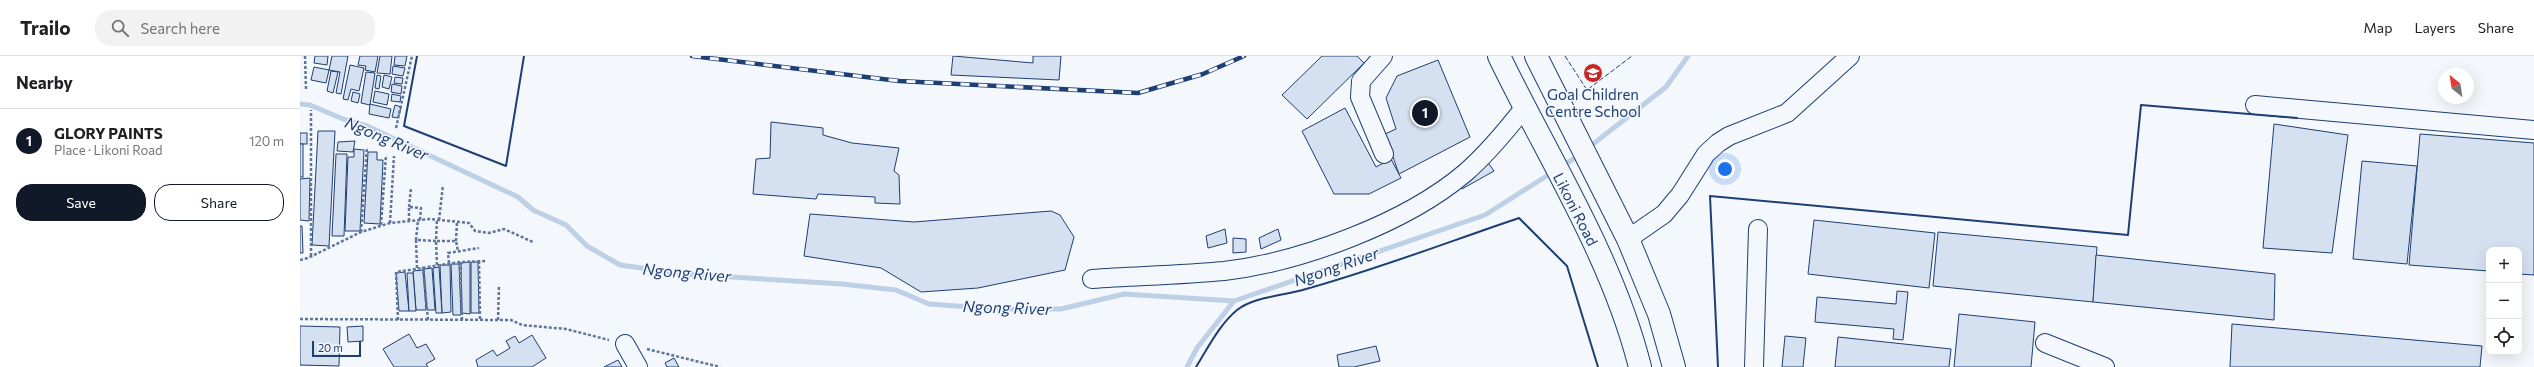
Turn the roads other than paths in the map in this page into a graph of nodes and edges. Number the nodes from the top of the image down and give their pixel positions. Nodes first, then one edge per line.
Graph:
1 (1383, 56) edge
2 (1499, 56) edge
3 (1536, 56) edge
4 (1850, 56) edge
5 (2255, 105) dead end
6 (1529, 118) junction
7 (2534, 130) edge
8 (1384, 154) dead end
9 (1758, 229) dead end
10 (1628, 239) junction
11 (1092, 279) dead end
12 (2045, 343) dead end
13 (625, 344) road end
14 (638, 367) edge
15 (1640, 367) edge
16 (1674, 367) edge
17 (1754, 367) edge
18 (2105, 367) edge

1 - 8 street
2 - 6 main road, Likoni Road
3 - 10 main road
4 - 10 street
5 - 7 street
6 - 11 street
6 - 15 main road, Likoni Road
9 - 17 street
10 - 16 main road
12 - 18 street
13 - 14 street

